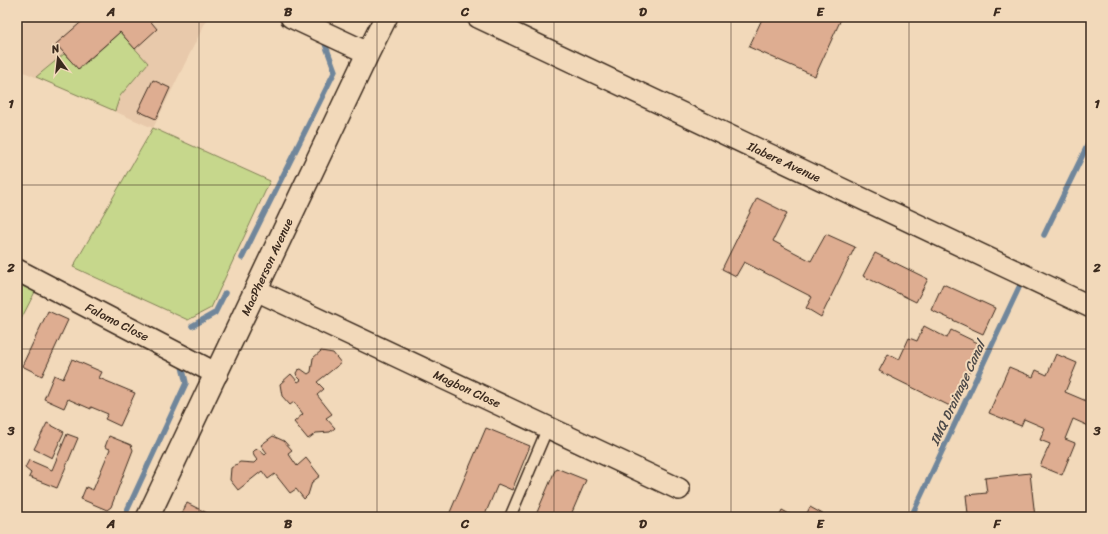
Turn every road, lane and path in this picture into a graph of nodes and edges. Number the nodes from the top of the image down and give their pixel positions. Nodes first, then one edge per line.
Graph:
1 (291, 17) edge
2 (386, 17) edge
3 (478, 17) edge
4 (368, 53) junction
5 (17, 270) edge
6 (256, 290) junction
7 (1091, 307) edge
8 (217, 374) junction
9 (548, 427) junction
10 (678, 489) dead end
11 (148, 517) edge
12 (510, 517) edge

1 - 4 street
2 - 4 street, MacPherson Avenue
3 - 7 street, Ilabere Avenue
4 - 6 street, MacPherson Avenue
5 - 8 street, Falomo Close
6 - 8 street, MacPherson Avenue
6 - 9 street, Magbon Close
8 - 11 street, MacPherson Avenue
9 - 10 street, Magbon Close
9 - 12 lane

